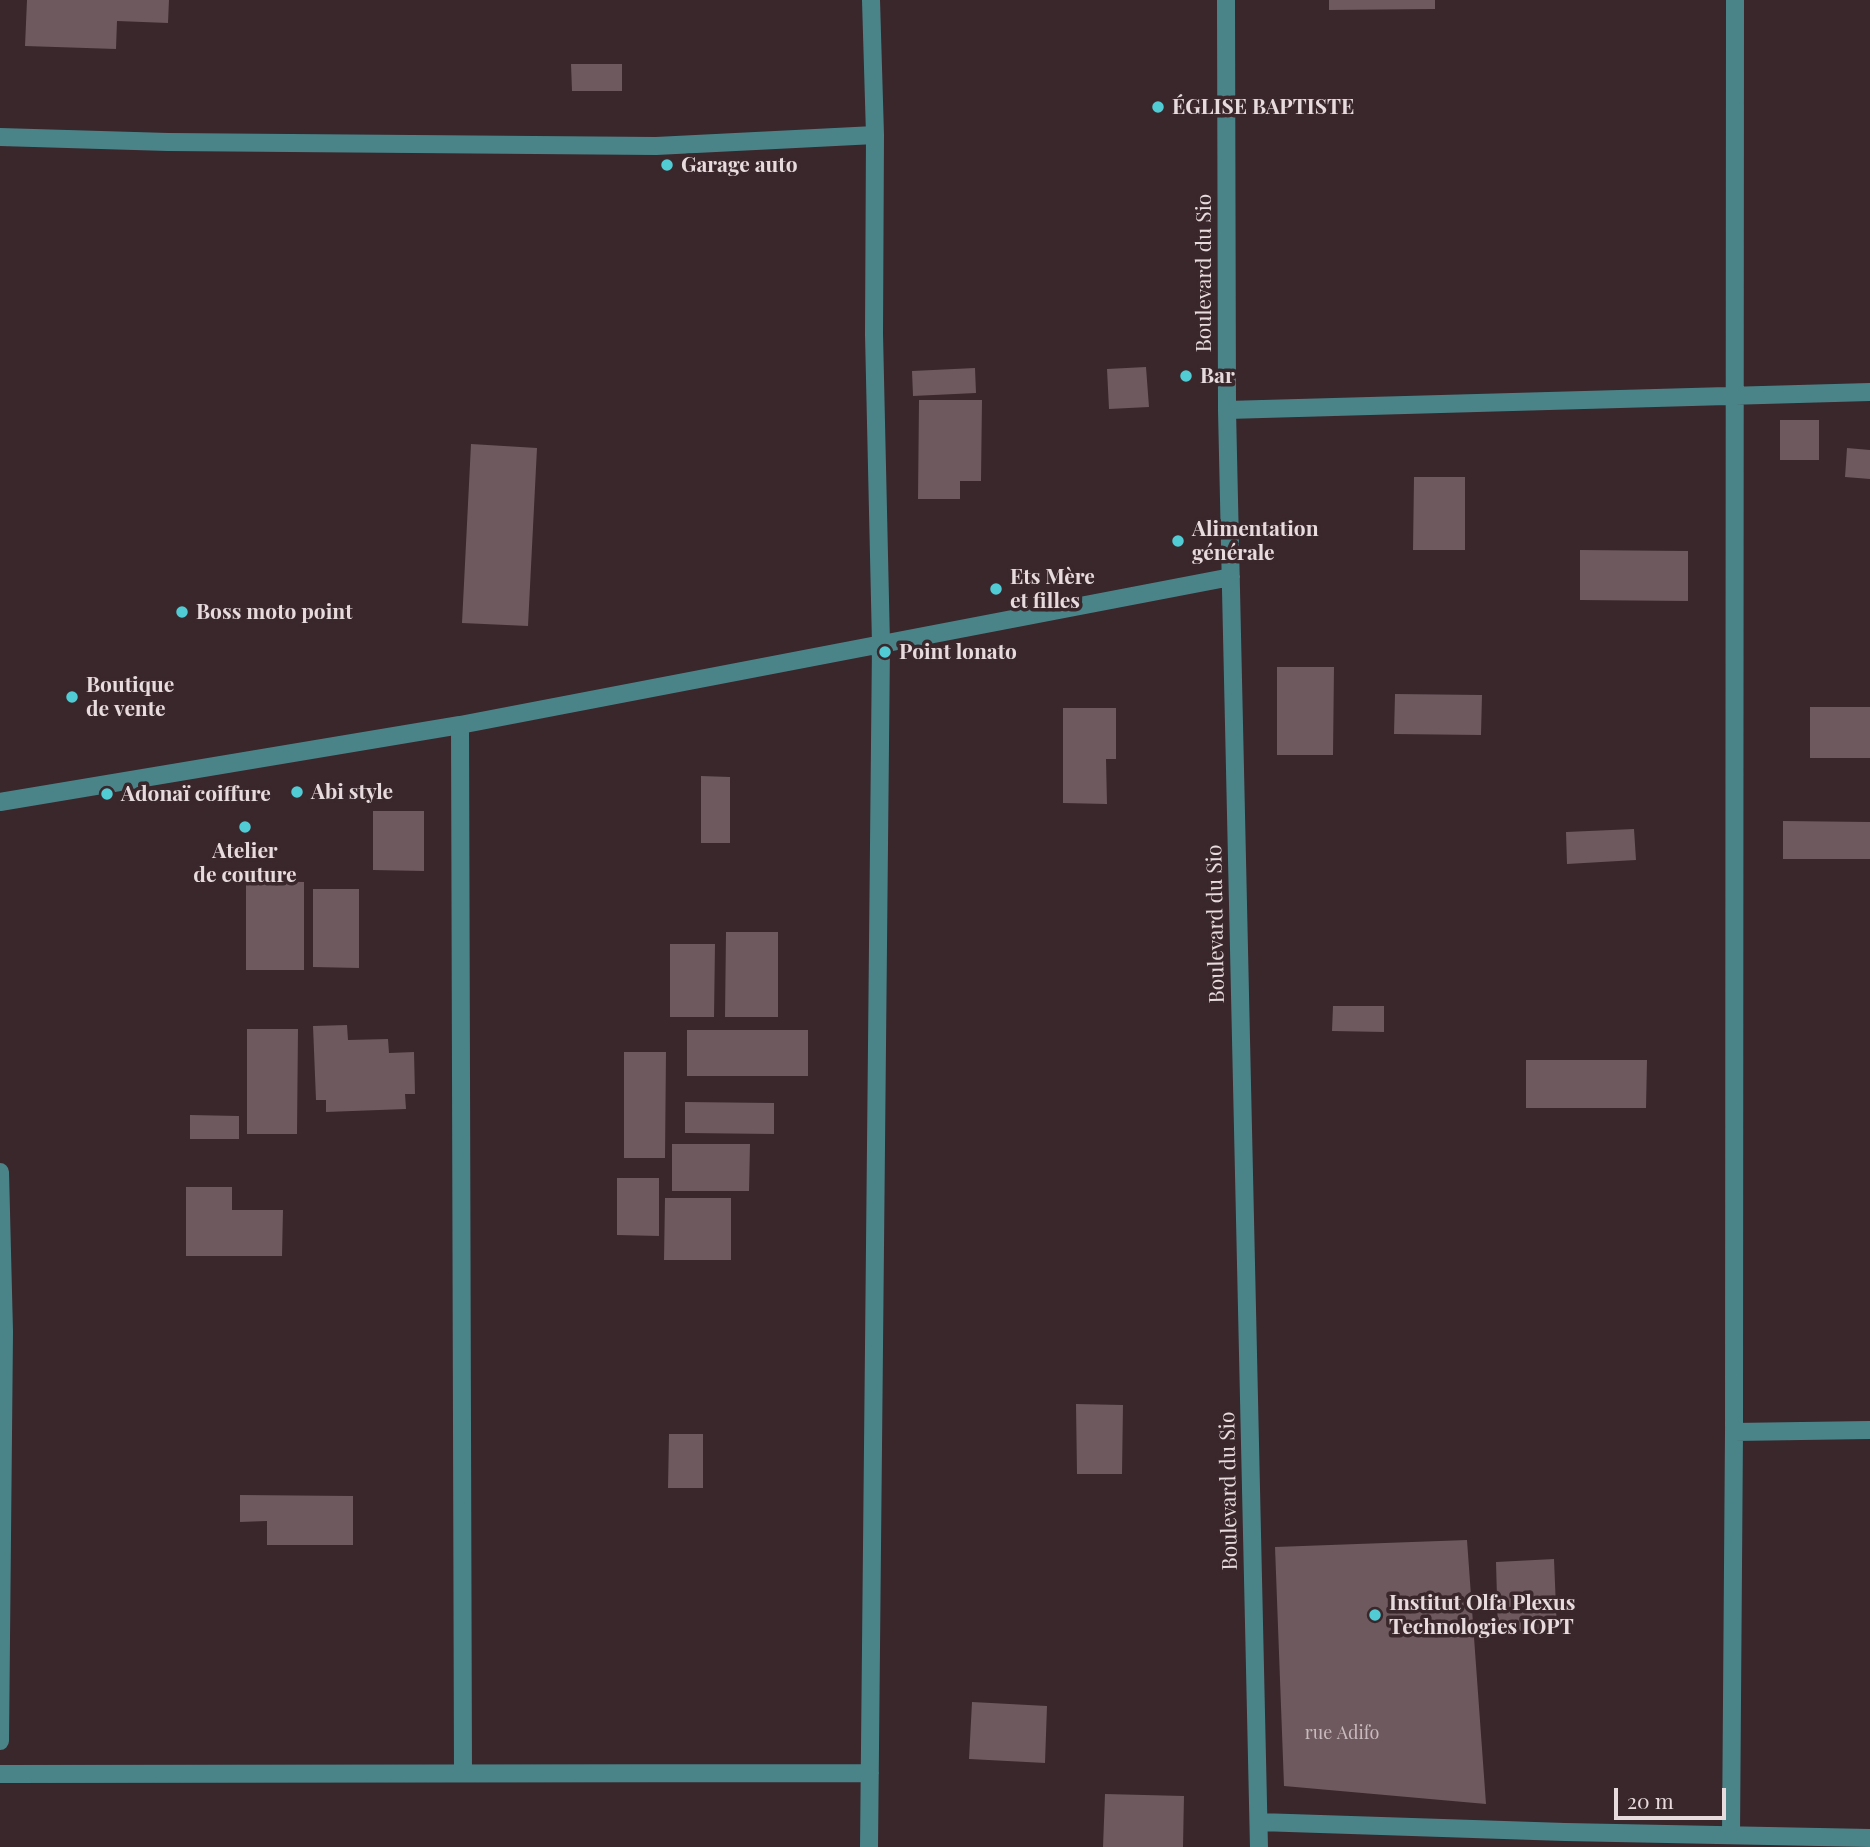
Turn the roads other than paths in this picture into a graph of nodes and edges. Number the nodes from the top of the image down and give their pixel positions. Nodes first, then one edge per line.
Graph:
1 (871, 0) edge
2 (1226, 0) edge
3 (1735, 0) edge
4 (875, 135) junction
5 (0, 137) edge
6 (1870, 392) edge
7 (1736, 397) junction
8 (1227, 410) junction
9 (1231, 577) junction
10 (881, 644) junction
11 (460, 725) junction
12 (0, 802) edge
13 (0, 1172) edge
14 (1870, 1430) edge
15 (1734, 1432) junction
16 (0, 1741) edge
17 (463, 1773) junction
18 (870, 1773) junction
19 (0, 1774) edge
20 (1259, 1822) junction
21 (1731, 1835) junction
22 (1870, 1838) edge
23 (1564, 1840) edge
24 (869, 1847) edge
25 (1259, 1847) edge

1 - 4 street
2 - 8 street, Boulevard du Sio
3 - 7 street
4 - 5 street
4 - 10 street
6 - 7 street
7 - 8 street
7 - 15 street
8 - 9 street, Boulevard du Sio
9 - 10 street
9 - 20 street, Boulevard du Sio
10 - 11 street
10 - 18 street
11 - 12 street
11 - 17 street
13 - 16 street
14 - 15 street
15 - 21 street
17 - 18 street
17 - 19 street
18 - 24 street
20 - 23 street
20 - 25 street, Boulevard du Sio
21 - 22 street
21 - 23 street

